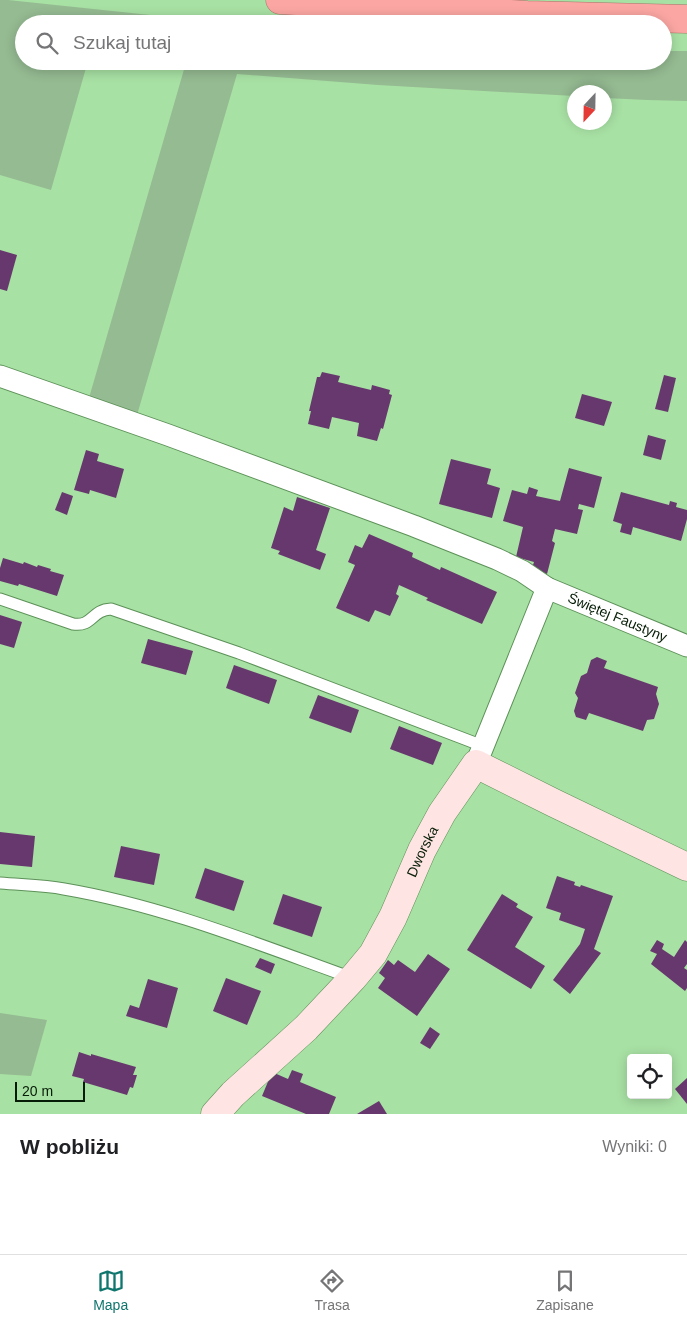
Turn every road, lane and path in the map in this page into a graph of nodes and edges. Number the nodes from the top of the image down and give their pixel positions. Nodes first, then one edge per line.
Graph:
1 (280, 0) edge
2 (527, 15) edge
3 (672, 19) edge
4 (687, 19) edge
5 (0, 376) edge
6 (547, 588) junction
7 (0, 599) edge
8 (687, 646) edge
9 (480, 755) junction
10 (687, 867) edge
11 (0, 883) edge
12 (354, 978) junction
13 (215, 1114) edge

1 - 2 highway
3 - 4 highway
5 - 6 street, Świętej Faustyny
6 - 8 street, Świętej Faustyny
6 - 9 street
7 - 9 lane
9 - 10 street
9 - 12 street, Dworska
11 - 12 lane
12 - 13 street, Dworska

